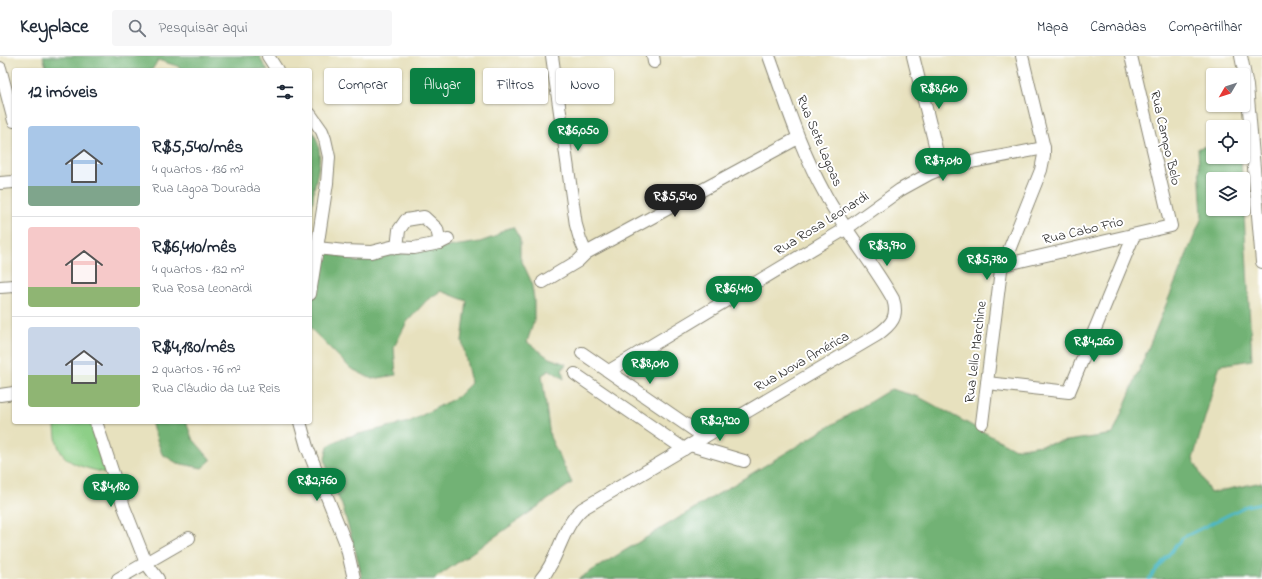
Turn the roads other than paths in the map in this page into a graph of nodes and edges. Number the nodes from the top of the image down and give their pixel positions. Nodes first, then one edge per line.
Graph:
1 (268, 56) edge
2 (552, 56) edge
3 (769, 56) edge
4 (913, 56) edge
5 (1022, 56) edge
6 (1131, 56) edge
7 (1240, 56) edge
8 (276, 68) edge
9 (1, 74) edge
10 (12, 114) edge
11 (312, 117) edge
12 (798, 138) junction
13 (1044, 148) junction
14 (941, 169) junction
15 (12, 182) edge
16 (0, 183) edge
17 (1171, 226) joint
18 (847, 228) junction
19 (1134, 235) junction
20 (317, 248) junction
21 (397, 248) junction
22 (586, 253) junction
23 (1262, 262) edge
24 (1003, 265) junction
25 (312, 281) edge
26 (543, 282) dead end
27 (12, 286) edge
28 (0, 287) edge
29 (895, 315) joint
30 (582, 353) dead end
31 (609, 371) junction
32 (575, 374) dead end
33 (987, 383) junction
34 (12, 393) edge
35 (0, 394) edge
36 (658, 405) junction
37 (646, 422) junction
38 (982, 423) dead end
39 (97, 424) edge
40 (301, 424) edge
41 (704, 437) junction
42 (687, 447) junction
43 (744, 461) dead end
44 (189, 538) dead end
45 (146, 563) junction
46 (118, 579) edge
47 (158, 579) edge
48 (354, 579) edge
49 (541, 579) edge

1 - 8 street
2 - 22 street
3 - 12 street, Rua Sete Lagoas
4 - 14 street
5 - 13 street, Rua Lello Marchine
6 - 17 street, Rua Campo Belo
7 - 23 street
9 - 10 street
11 - 20 street
12 - 18 street, Rua Sete Lagoas
12 - 22 street
13 - 14 street, Rua Rosa Leonardi
13 - 24 street, Rua Lello Marchine
14 - 18 street, Rua Rosa Leonardi
15 - 16 street
17 - 19 street, Rua Cabo Frio
18 - 29 street, Rua Sete Lagoas
18 - 31 street, Rua Rosa Leonardi
19 - 24 street, Rua Cabo Frio
19 - 33 street
20 - 21 street
20 - 25 street
21 - 21 street
22 - 26 street
24 - 33 street, Rua Lello Marchine
27 - 28 street
29 - 41 street, Rua Nova América
30 - 31 street
31 - 36 street
32 - 37 street
33 - 38 street, Rua Lello Marchine
34 - 35 street
36 - 37 street
36 - 41 street
37 - 42 street
39 - 45 street
40 - 48 street
41 - 42 street, Rua Nova América
42 - 43 street
42 - 49 street, Rua Nova América
44 - 45 street
45 - 46 street
45 - 47 street

